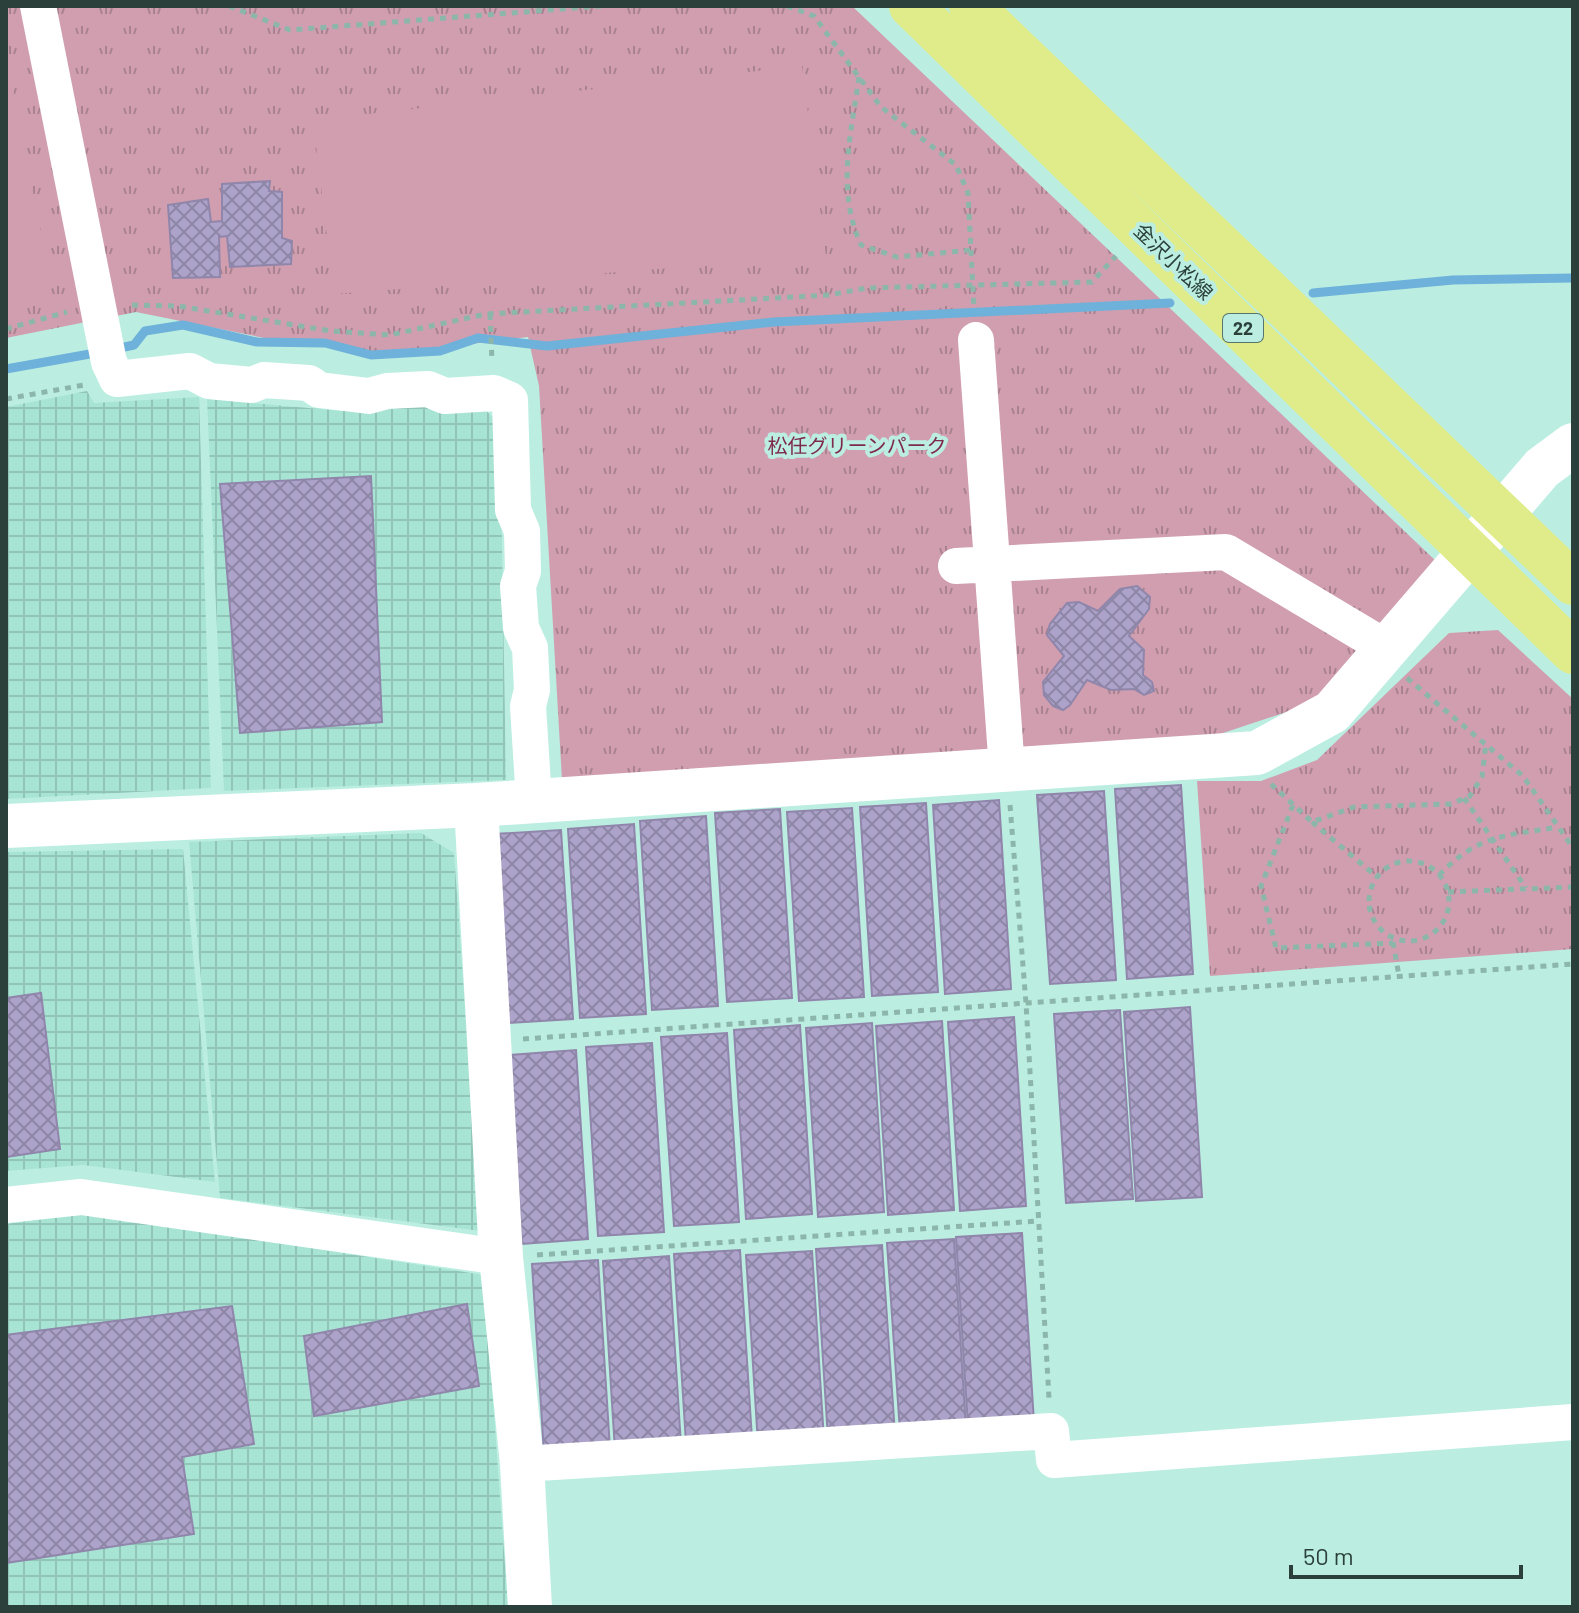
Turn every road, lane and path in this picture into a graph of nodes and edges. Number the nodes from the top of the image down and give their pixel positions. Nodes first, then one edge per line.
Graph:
1 (38, 6) edge
2 (229, 6) edge
3 (601, 6) edge
4 (787, 6) edge
5 (911, 6) edge
6 (971, 6) edge
7 (859, 76) junction
8 (971, 250) junction
9 (1116, 256) dead end
10 (972, 289) junction
11 (99, 311) junction
12 (490, 314) junction
13 (6, 329) edge
14 (976, 340) dead end
15 (492, 351) dead end
16 (113, 370) junction
17 (6, 399) edge
18 (1573, 445) edge
19 (1502, 516) junction
20 (1470, 553) junction
21 (992, 563) junction
22 (956, 566) dead end
23 (1573, 583) edge
24 (1382, 651) junction
25 (1573, 652) edge
26 (1486, 743) junction
27 (1239, 755) junction
28 (1007, 770) junction
29 (1464, 798) junction
30 (534, 801) junction
31 (476, 805) junction
32 (1293, 805) junction
33 (1312, 822) junction
34 (6, 826) edge
35 (1558, 827) junction
36 (1492, 838) junction
37 (1573, 848) edge
38 (1439, 875) junction
39 (1377, 877) junction
40 (1573, 887) edge
41 (1526, 889) junction
42 (1448, 892) junction
43 (1393, 941) junction
44 (1573, 964) edge
45 (1399, 976) junction
46 (1026, 1003) junction
47 (490, 1042) junction
48 (6, 1205) edge
49 (1038, 1221) junction
50 (501, 1257) junction
51 (1573, 1422) edge
52 (1051, 1431) junction
53 (522, 1464) junction
54 (530, 1607) edge

1 - 11 street
2 - 3 path
4 - 7 path
5 - 20 main road, 金沢小松線 / 22
6 - 19 main road, 22
7 - 8 path
7 - 8 path
8 - 10 path
9 - 10 path
10 - 12 path
11 - 12 path
11 - 13 path
11 - 16 street
12 - 15 path
14 - 21 street
16 - 17 path
16 - 30 street
18 - 19 street
19 - 20 street
19 - 23 main road, 22
20 - 24 street
20 - 25 main road, 金沢小松線 / 22
21 - 22 street
21 - 24 street
21 - 28 street
24 - 26 path
24 - 27 street
26 - 29 path
26 - 35 path
27 - 28 street
27 - 32 path
28 - 30 street
28 - 46 path
29 - 33 path
29 - 36 path
30 - 31 street
31 - 34 street
31 - 47 street
32 - 33 path
32 - 43 path
33 - 39 path
35 - 36 path
35 - 37 path
36 - 38 path
36 - 41 path
38 - 39 path
38 - 42 path
39 - 43 path
40 - 41 path
41 - 42 path
42 - 43 path
43 - 45 path
44 - 45 path
45 - 46 path
46 - 47 path
46 - 49 path
47 - 50 street
48 - 50 street
49 - 50 path
49 - 52 path
50 - 53 street
51 - 52 street
52 - 53 street
53 - 54 street

